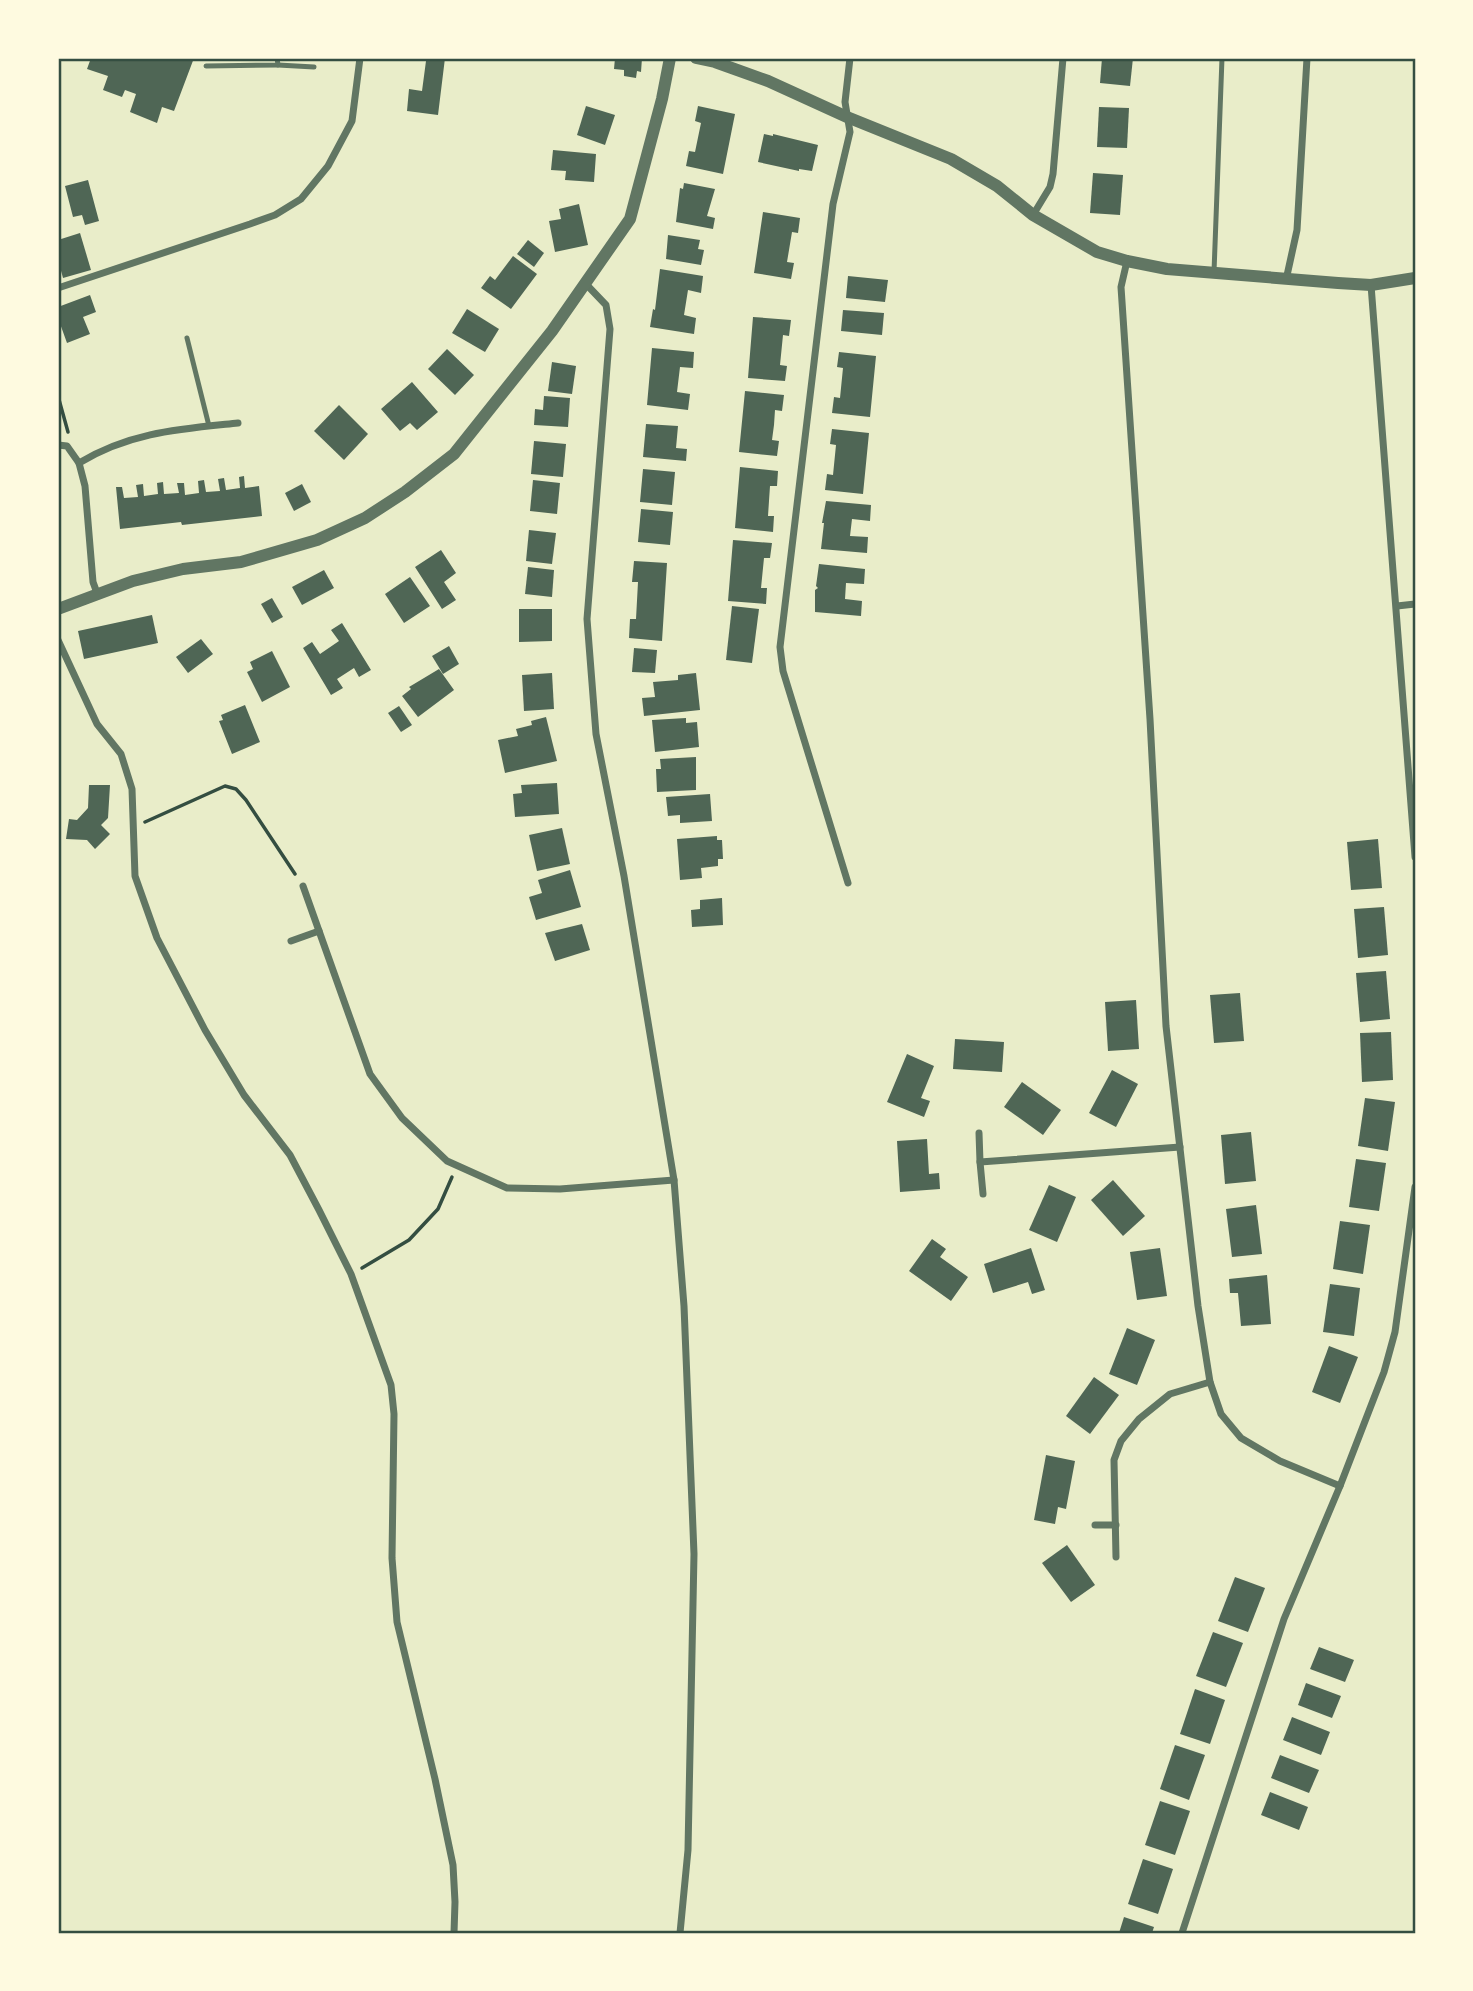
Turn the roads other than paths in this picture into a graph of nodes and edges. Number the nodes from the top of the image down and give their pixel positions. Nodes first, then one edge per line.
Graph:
1 (360, 58) edge
2 (670, 58) edge
3 (696, 58) edge
4 (850, 58) edge
5 (1063, 58) edge
6 (1222, 58) edge
7 (1307, 58) edge
8 (278, 61) edge
9 (206, 66) dead end
10 (314, 66) dead end
11 (847, 117) junction
12 (1033, 215) junction
13 (1127, 261) junction
14 (1214, 272) junction
15 (1415, 278) edge
16 (1286, 280) junction
17 (586, 283) junction
18 (1371, 285) junction
19 (58, 288) edge
20 (187, 338) dead end
21 (238, 423) dead end
22 (209, 426) junction
23 (58, 445) edge
24 (79, 463) junction
25 (97, 593) junction
26 (1415, 604) edge
27 (1397, 606) junction
28 (58, 609) edge
29 (58, 640) edge
30 (1415, 857) edge
31 (848, 883) dead end
32 (303, 887) road end
33 (319, 931) junction
34 (291, 941) dead end
35 (979, 1133) dead end
36 (1180, 1147) junction
37 (981, 1162) junction
38 (674, 1180) junction
39 (1415, 1187) edge
40 (983, 1194) dead end
41 (1210, 1382) junction
42 (1340, 1486) junction
43 (1095, 1525) dead end
44 (1116, 1525) junction
45 (1116, 1557) dead end
46 (454, 1933) edge
47 (680, 1933) edge
48 (1182, 1933) edge

1 - 19 street
2 - 17 street
3 - 11 street
4 - 11 street
5 - 12 street
6 - 14 lane
7 - 16 street
8 - 9 lane
8 - 10 lane
11 - 12 street
11 - 31 street
12 - 13 street
13 - 14 street
13 - 36 street
14 - 16 street
15 - 18 street
16 - 18 street
17 - 25 street
17 - 38 street
18 - 27 street
20 - 22 lane
21 - 22 street
22 - 24 street
23 - 24 street
24 - 25 street
25 - 28 street
26 - 27 street
27 - 30 street
29 - 46 street
32 - 33 street
33 - 34 street
33 - 38 street
35 - 37 street
36 - 37 street
36 - 41 street
37 - 40 street
38 - 47 street
39 - 42 street
41 - 42 street
41 - 44 street
42 - 48 street
43 - 44 street
44 - 45 street

